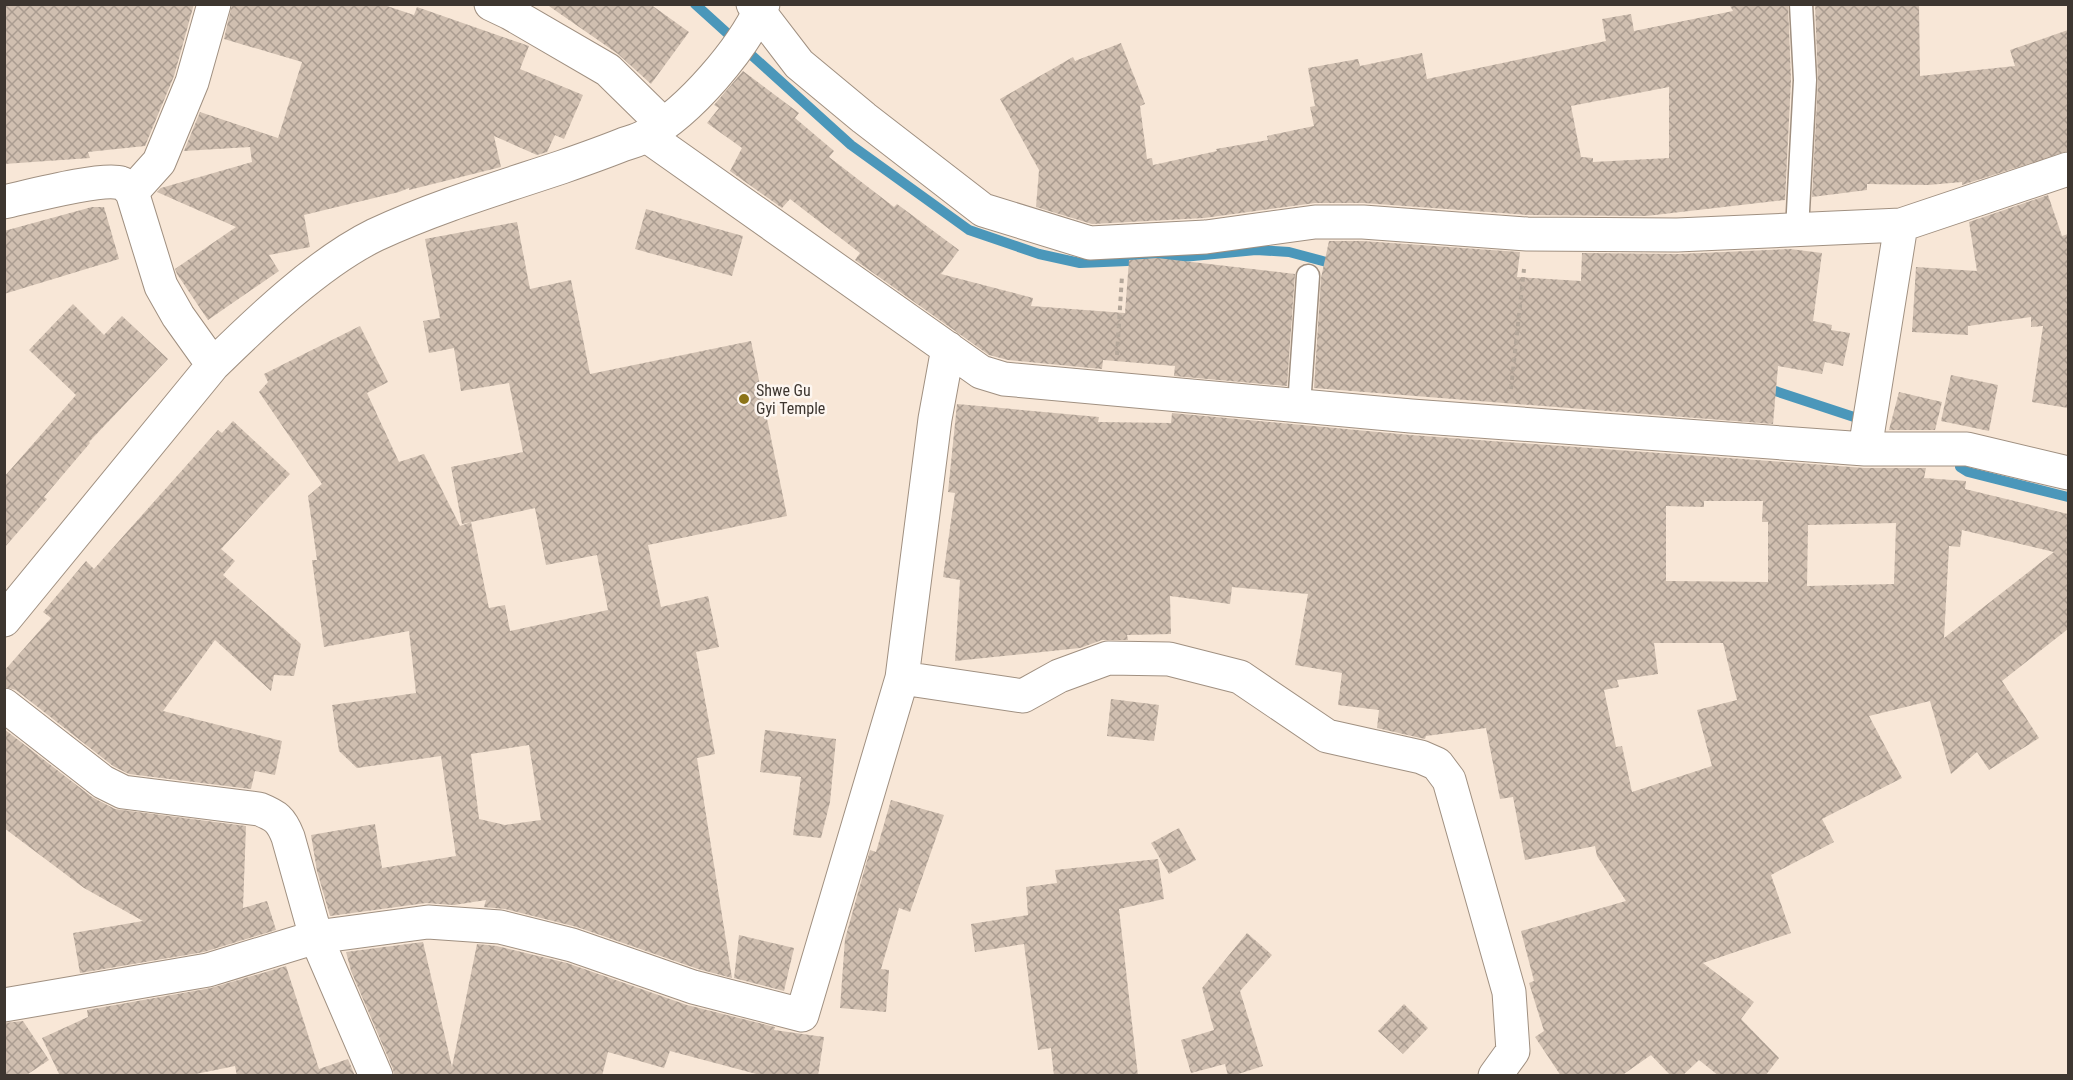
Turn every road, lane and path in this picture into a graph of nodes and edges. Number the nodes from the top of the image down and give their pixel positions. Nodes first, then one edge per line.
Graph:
1 (214, 4) edge
2 (491, 4) edge
3 (1801, 4) edge
4 (756, 13) edge
5 (655, 130) junction
6 (2068, 169) edge
7 (132, 192) junction
8 (4, 202) edge
9 (1901, 225) junction
10 (1797, 230) junction
11 (1527, 234) junction
12 (1308, 276) dead end
13 (1122, 277) dead end
14 (948, 348) junction
15 (1515, 351) dead end
16 (213, 365) junction
17 (1115, 389) junction
18 (1299, 406) junction
19 (1865, 449) junction
20 (2068, 473) edge
21 (4, 620) edge
22 (902, 678) junction
23 (4, 705) edge
24 (316, 937) junction
25 (4, 1005) edge
26 (376, 1076) edge
27 (1495, 1076) edge

1 - 7 street
2 - 5 street
3 - 10 lane
4 - 5 street
4 - 11 street
5 - 14 street
5 - 16 street
6 - 9 street
7 - 8 street
7 - 16 street
9 - 10 street
9 - 19 street
10 - 11 street
11 - 15 path
12 - 18 lane
13 - 17 path
14 - 17 street
14 - 22 street
16 - 21 street
17 - 18 street
18 - 19 street
19 - 20 street
22 - 24 street
22 - 27 street
23 - 24 street
24 - 25 street
24 - 26 street

